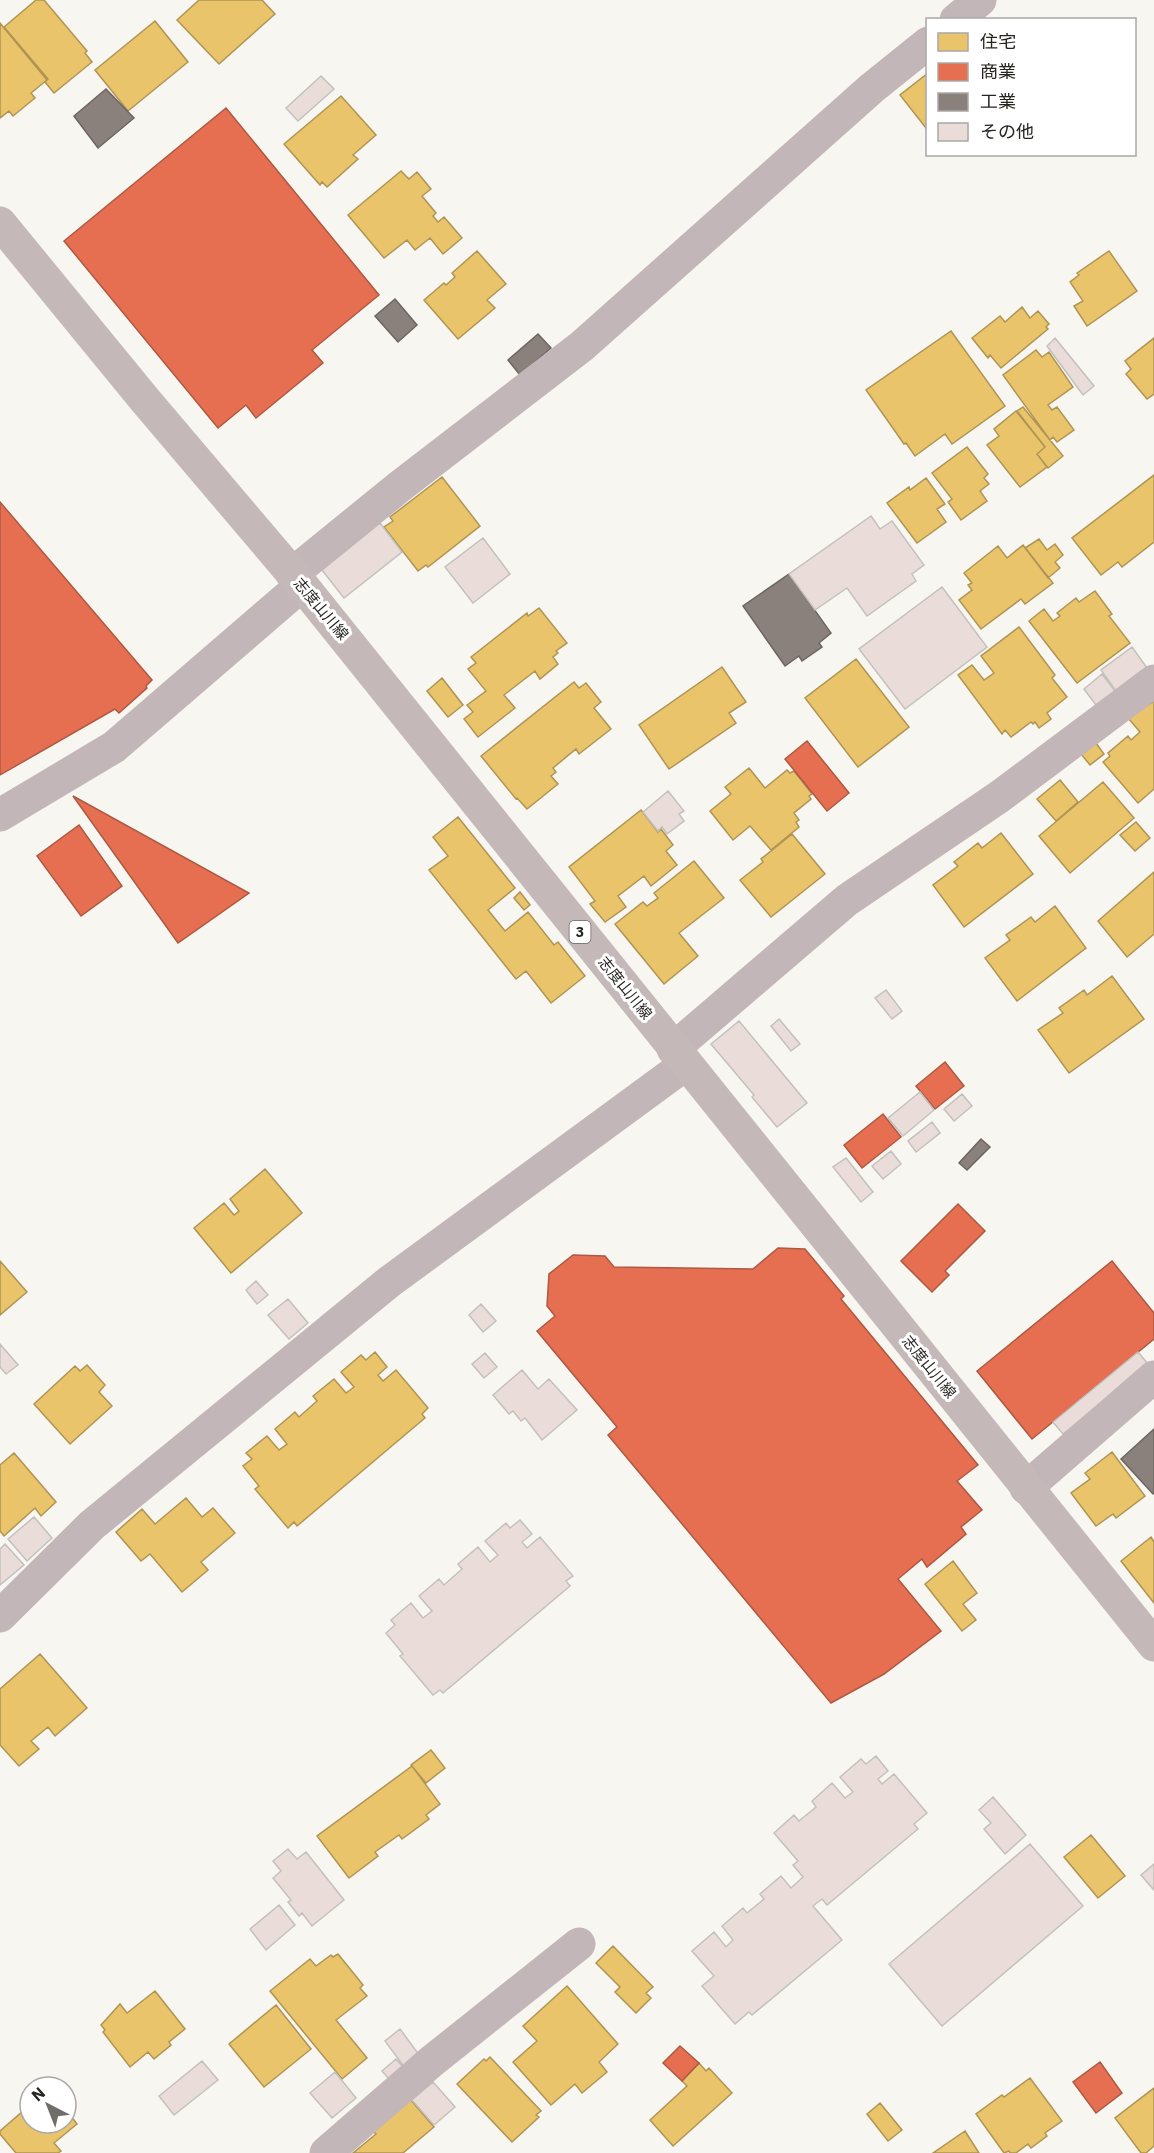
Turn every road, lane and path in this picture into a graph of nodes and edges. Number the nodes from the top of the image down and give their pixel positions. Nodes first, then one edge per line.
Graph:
1 (980, 0) edge
2 (958, 18) edge
3 (926, 44) edge
4 (0, 223) edge
5 (297, 580) junction
6 (1154, 681) edge
7 (0, 815) edge
8 (680, 1056) junction
9 (1154, 1377) edge
10 (1026, 1488) junction
11 (0, 1616) edge
12 (1154, 1645) edge
13 (579, 1944) dead end
14 (326, 2153) edge

1 - 2 street
3 - 5 street
4 - 5 main road, 志度山川線 / 3
5 - 7 street
5 - 8 main road, 志度山川線 / 3
6 - 8 street
8 - 10 main road, 志度山川線 / 3
8 - 11 street
9 - 10 street
10 - 12 main road, 志度山川線 / 3
13 - 14 street

